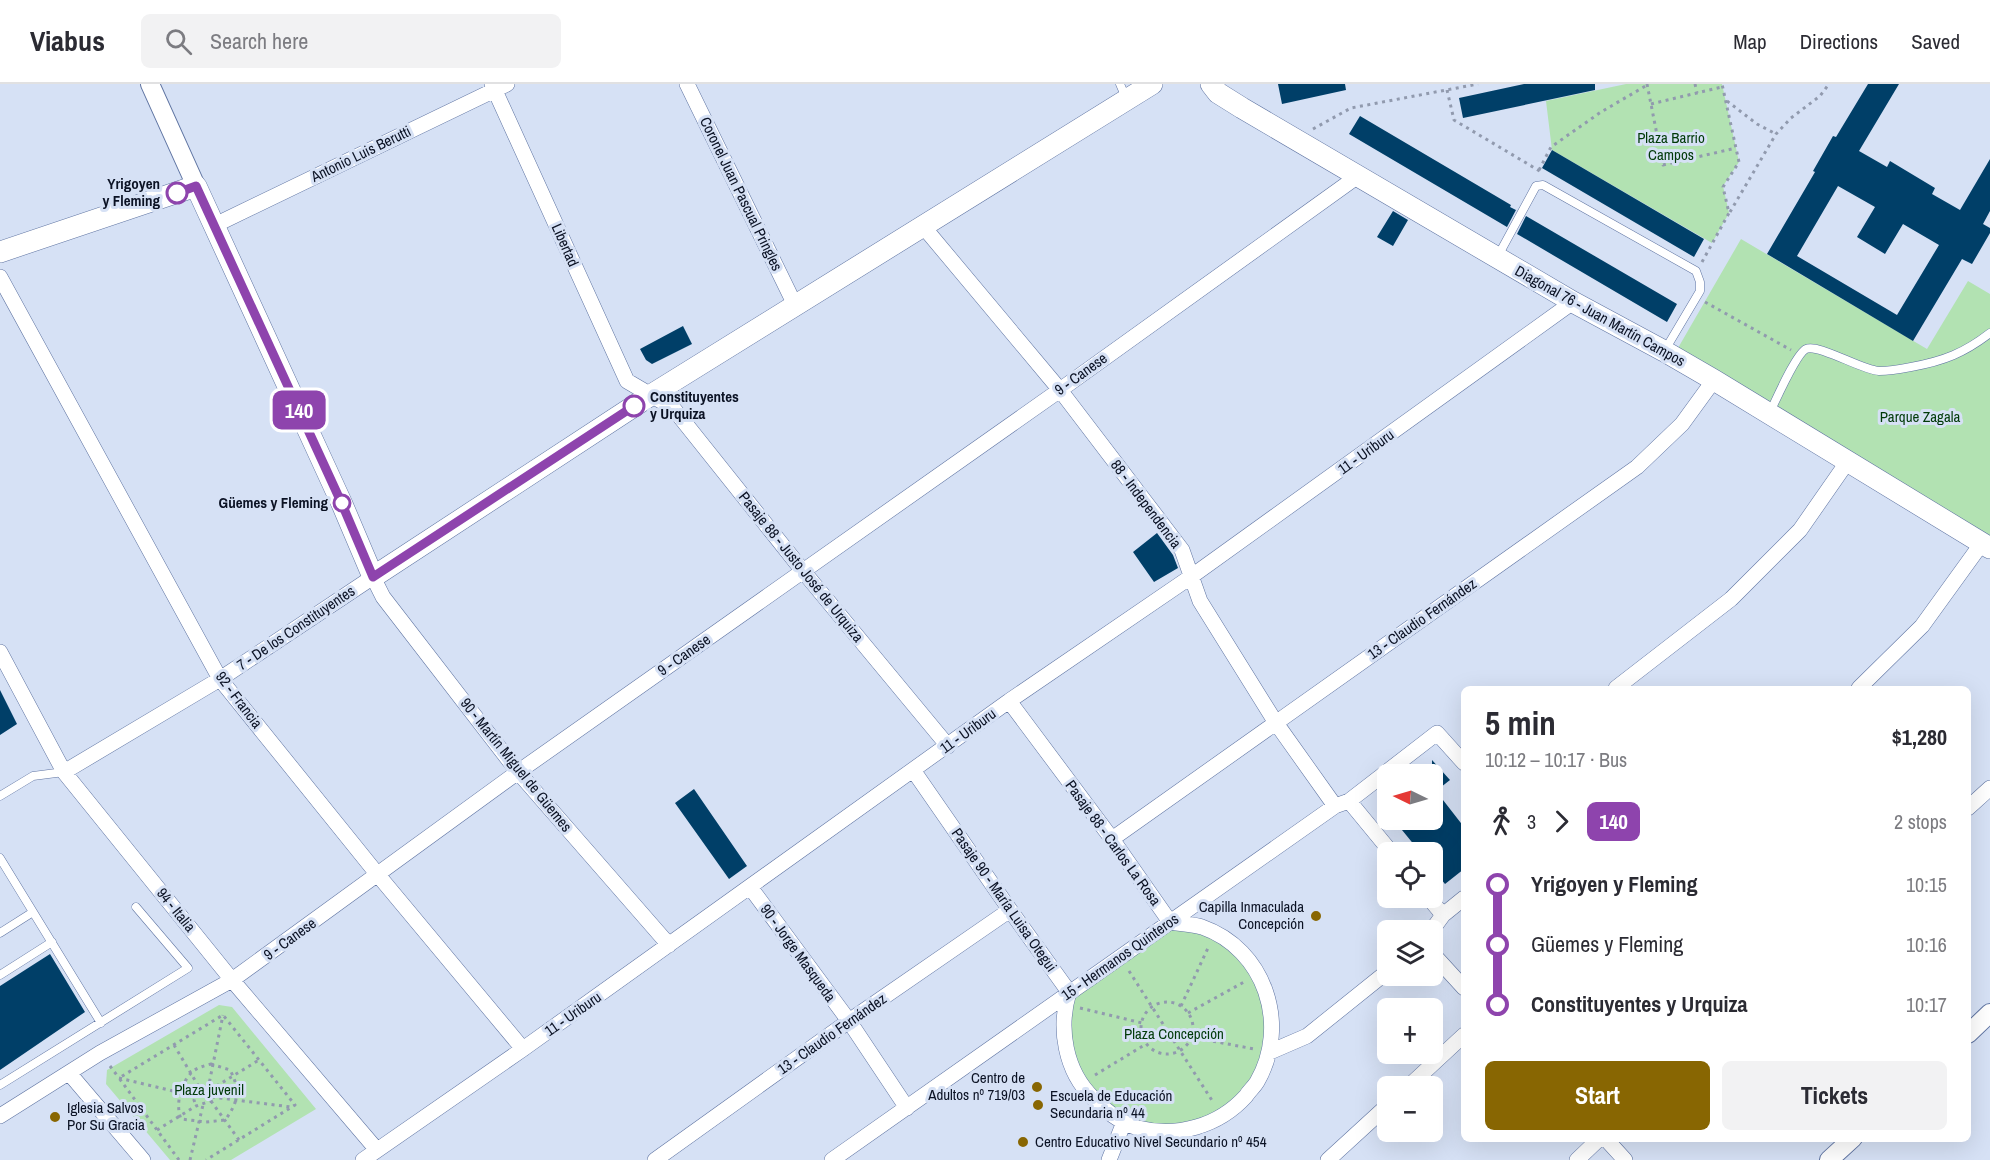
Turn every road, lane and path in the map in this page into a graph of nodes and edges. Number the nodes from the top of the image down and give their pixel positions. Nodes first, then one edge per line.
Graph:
1 (150, 84) edge
2 (687, 84) edge
3 (1152, 84) edge
4 (1211, 84) edge
5 (1478, 84) edge
6 (1648, 84) edge
7 (1695, 84) edge
8 (1829, 84) edge
9 (498, 86) edge
10 (1722, 86) edge
11 (1124, 92) edge
12 (1697, 93) junction
13 (1725, 100) junction
14 (1651, 104) junction
15 (1776, 134) junction
16 (1295, 139) junction
17 (1736, 148) junction
18 (1358, 176) junction
19 (196, 186) junction
20 (1536, 186) junction
21 (1729, 213) junction
22 (215, 225) junction
23 (922, 225) junction
24 (0, 252) edge
25 (1497, 258) junction
26 (1696, 271) junction
27 (0, 277) edge
28 (1696, 297) junction
29 (1573, 302) junction
30 (795, 304) junction
31 (1990, 333) edge
32 (1664, 351) junction
33 (1800, 355) junction
34 (1714, 380) junction
35 (1060, 390) junction
36 (651, 394) junction
37 (1769, 413) junction
38 (1848, 461) junction
39 (1986, 545) edge
40 (803, 571) junction
41 (1192, 576) junction
42 (373, 577) junction
43 (0, 652) edge
44 (220, 679) junction
45 (1619, 686) edge
46 (1861, 686) edge
47 (1010, 702) junction
48 (1276, 723) junction
49 (948, 746) junction
50 (1461, 760) edge
51 (913, 770) junction
52 (64, 772) junction
53 (519, 772) junction
54 (1990, 788) edge
55 (0, 796) edge
56 (1342, 803) junction
57 (1971, 805) edge
58 (1112, 839) junction
59 (1381, 842) edge
60 (0, 858) edge
61 (378, 875) junction
62 (750, 887) junction
63 (1461, 900) edge
64 (136, 907) dead end
65 (1437, 908) edge
66 (1010, 910) junction
67 (33, 912) junction
68 (1443, 915) junction
69 (1439, 920) edge
70 (1170, 922) junction
71 (0, 933) edge
72 (1214, 934) junction
73 (52, 942) junction
74 (669, 945) junction
75 (1120, 956) junction
76 (1443, 965) edge
77 (1257, 974) junction
78 (0, 975) edge
79 (232, 980) junction
80 (1377, 980) edge
81 (1461, 985) edge
82 (1067, 998) junction
83 (1181, 1006) junction
84 (1152, 1007) junction
85 (1188, 1013) junction
86 (223, 1015) junction
87 (1989, 1018) edge
88 (849, 1021) junction
89 (101, 1023) junction
90 (1142, 1023) junction
91 (1971, 1032) edge
92 (1191, 1037) junction
93 (1461, 1038) edge
94 (1147, 1044) junction
95 (174, 1045) junction
96 (523, 1049) junction
97 (1180, 1050) junction
98 (1270, 1052) junction
99 (100, 1053) junction
100 (259, 1060) junction
101 (213, 1065) junction
102 (69, 1073) junction
103 (191, 1074) junction
104 (234, 1076) junction
105 (1419, 1076) edge
106 (119, 1078) junction
107 (1081, 1084) junction
108 (0, 1085) edge
109 (200, 1087) junction
110 (209, 1090) junction
111 (181, 1093) junction
112 (194, 1096) junction
113 (212, 1099) junction
114 (236, 1100) junction
115 (203, 1105) junction
116 (196, 1106) junction
117 (293, 1107) junction
118 (907, 1108) junction
119 (1377, 1115) edge
120 (0, 1116) edge
121 (180, 1116) junction
122 (1222, 1116) junction
123 (225, 1120) junction
124 (199, 1121) junction
125 (1124, 1122) junction
126 (157, 1130) junction
127 (239, 1140) junction
128 (1596, 1142) edge
129 (1609, 1142) edge
130 (1849, 1142) edge
131 (377, 1150) junction
132 (144, 1160) edge
133 (179, 1160) edge
134 (190, 1160) edge
135 (206, 1160) edge
136 (363, 1160) edge
137 (655, 1160) edge
138 (832, 1160) edge
139 (1109, 1160) edge
140 (1328, 1160) edge
141 (1577, 1160) edge
142 (1625, 1160) edge
143 (1829, 1160) edge

1 - 19 street
2 - 30 street, Coronel Juan Pascual Pringles
3 - 11 main road
4 - 16 main road, Diagonal 76 - Juan Martín Campos
5 - 16 path
6 - 14 path
6 - 20 path
7 - 12 path
8 - 15 path
9 - 22 street, Antonio Luis Berutti
9 - 36 street, Libertad
10 - 12 path
10 - 13 path
11 - 23 main road
12 - 14 path
13 - 15 path
13 - 17 path
14 - 17 path
15 - 21 path
16 - 18 main road, Diagonal 76 - Juan Martín Campos
17 - 21 path
18 - 25 main road, Diagonal 76 - Juan Martín Campos
18 - 35 street, 9 - Canese
19 - 22 main road
19 - 24 main road
20 - 25 lane
20 - 26 lane
21 - 26 path
22 - 42 main road
23 - 30 main road
23 - 35 street, 88 - Independencia
25 - 29 main road, Diagonal 76 - Juan Martín Campos
26 - 28 lane
27 - 44 street, 92 - Francia
28 - 32 lane
28 - 33 path
29 - 32 main road, Diagonal 76 - Juan Martín Campos
29 - 41 street, 11 - Uriburu
30 - 36 main road
31 - 33 lane
32 - 34 main road, Diagonal 76 - Juan Martín Campos
33 - 37 lane
34 - 37 main road, Diagonal 76 - Juan Martín Campos
34 - 48 street, 13 - Claudio Fernández
35 - 40 street, 9 - Canese
35 - 41 street, 88 - Independencia
36 - 40 street, Pasaje 88 - Justo José de Urquiza
36 - 42 main road
37 - 38 main road, Diagonal 76 - Juan Martín Campos
38 - 39 main road, Diagonal 76 - Juan Martín Campos
38 - 45 street
39 - 46 street
40 - 49 street, Pasaje 88 - Justo José de Urquiza
40 - 53 street, 9 - Canese
41 - 47 street, 11 - Uriburu
41 - 48 street, 88 - Independencia
42 - 44 street, 7 - De los Constituyentes
42 - 53 street, 90 - Martín Miguel de Güemes
43 - 52 street, 94 - Italia
44 - 52 street, 7 - De los Constituyentes
44 - 61 street, 92 - Francia
47 - 49 street, 11 - Uriburu
47 - 58 street, Pasaje 88 - Carlos La Rosa
48 - 56 street, 88 - Independencia
48 - 58 street, 13 - Claudio Fernández
49 - 51 street, 11 - Uriburu
50 - 56 street, 15 - Hermanos Quinteros
51 - 62 street, 11 - Uriburu
51 - 66 street, Pasaje 90 - María Luisa Otegui
52 - 55 lane
52 - 79 street, 94 - Italia
53 - 61 street, 9 - Canese
53 - 74 street, 90 - Martín Miguel de Güemes
54 - 57 street
56 - 59 street, 88 - Independencia
56 - 70 street, 15 - Hermanos Quinteros
58 - 70 street, Pasaje 88 - Carlos La Rosa
60 - 67 lane
61 - 79 street, 9 - Canese
61 - 96 street, 92 - Francia
62 - 74 street, 11 - Uriburu
62 - 88 street, 90 - Jorge Masqueda
63 - 68 street
64 - 89 lane
65 - 68 street
66 - 82 street, Pasaje 90 - María Luisa Otegui
66 - 88 street, 13 - Claudio Fernández
67 - 71 lane
67 - 73 lane
68 - 69 street
70 - 72 street, Pasaje 88 - Carlos La Rosa
70 - 75 street, 15 - Hermanos Quinteros
72 - 77 street, Pasaje 88 - Carlos La Rosa
72 - 83 path
73 - 78 lane
73 - 89 lane
74 - 96 street, 11 - Uriburu
75 - 82 street, 15 - Hermanos Quinteros
75 - 84 path
76 - 81 street
77 - 85 path
77 - 98 street, Pasaje 88 - Carlos La Rosa
79 - 99 street, 9 - Canese
79 - 131 street, 94 - Italia
80 - 98 street
82 - 90 path
82 - 107 street
82 - 118 street, 15 - Hermanos Quinteros
83 - 84 path
83 - 85 path
84 - 90 path
84 - 97 path
85 - 92 path
86 - 95 path
86 - 100 path
86 - 101 path
87 - 91 street
88 - 118 street, 90 - Jorge Masqueda
88 - 137 street, 13 - Claudio Fernández
89 - 108 lane
90 - 94 path
92 - 97 path
92 - 98 path
93 - 105 street
94 - 97 path
94 - 107 path
95 - 103 path
95 - 106 path
96 - 131 street, 11 - Uriburu
97 - 122 path
98 - 122 street, Pasaje 88 - Carlos La Rosa
99 - 102 street, 9 - Canese
99 - 106 path
100 - 104 path
100 - 117 path
101 - 103 path
101 - 104 path
101 - 110 path
102 - 120 street, 9 - Canese
102 - 132 street
103 - 109 path
103 - 111 path
104 - 110 path
104 - 114 path
106 - 111 path
106 - 126 path
107 - 125 street
109 - 110 path
109 - 112 path
110 - 113 path
111 - 112 path
111 - 121 path
112 - 116 path
113 - 114 path
113 - 115 path
113 - 123 path
114 - 117 path
114 - 123 path
115 - 116 path
115 - 124 path
116 - 121 path
117 - 127 path
118 - 138 street, 15 - Hermanos Quinteros
119 - 140 street
121 - 124 path
121 - 126 path
122 - 125 street, Pasaje 88 - Carlos La Rosa
123 - 124 path
123 - 127 path
124 - 134 path
125 - 139 street
126 - 133 path
127 - 135 path
128 - 141 street
129 - 142 street
130 - 143 street
131 - 136 street, 11 - Uriburu

